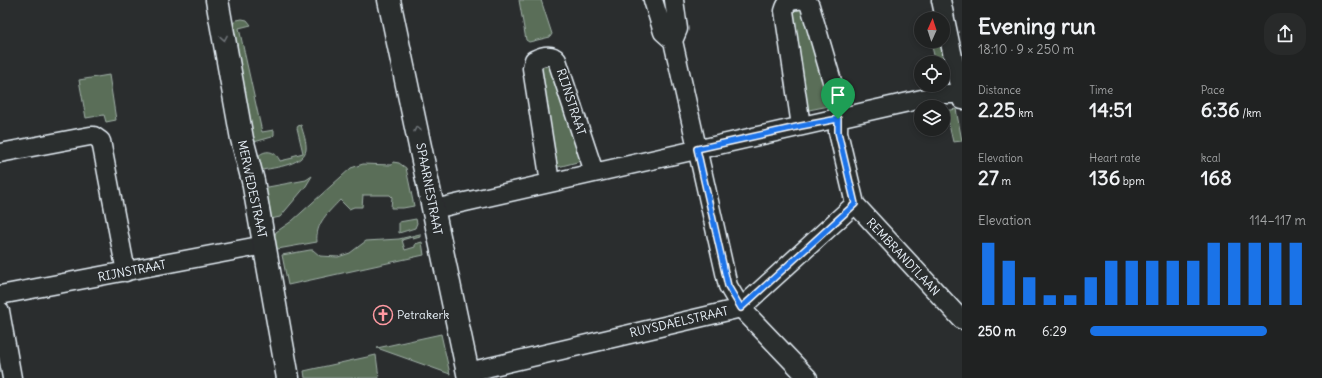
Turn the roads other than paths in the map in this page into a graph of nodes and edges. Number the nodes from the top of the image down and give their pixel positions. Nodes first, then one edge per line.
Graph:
1 (217, 0) edge
2 (389, 0) edge
3 (653, 0) edge
4 (674, 0) edge
5 (798, 0) edge
6 (802, 0) edge
7 (941, 0) edge
8 (673, 41) junction
9 (962, 96) edge
10 (838, 119) junction
11 (801, 126) junction
12 (697, 149) junction
13 (0, 154) edge
14 (594, 172) junction
15 (550, 182) junction
16 (855, 204) junction
17 (434, 209) junction
18 (264, 245) junction
19 (126, 272) junction
20 (0, 295) edge
21 (741, 308) junction
22 (0, 311) edge
23 (962, 320) edge
24 (468, 375) edge
25 (12, 378) edge
26 (288, 378) edge
27 (808, 378) edge

1 -> 18 street, MERWEDESTRAAT
17 -> 2 street, SPAARNESTRAAT
3 - 8 street
4 - 8 street
5 - 11 street
6 - 10 street
7 - 9 street
8 - 12 street
9 - 10 street
10 - 11 street
10 - 16 street, REMBRANDTLAAN
11 - 12 street
12 - 14 street
12 - 21 street
13 - 19 street
14 - 15 street
14 - 15 street, RIJNSTRAAT
15 - 17 street
16 - 21 street, RUYSDAELSTRAAT
16 - 23 street, REMBRANDTLAAN
17 - 24 street, SPAARNESTRAAT
18 - 19 street, RIJNSTRAAT
18 - 26 street, MERWEDESTRAAT
19 - 20 street, RIJNSTRAAT
21 - 24 street, RUYSDAELSTRAAT
21 - 27 street
22 - 25 street

